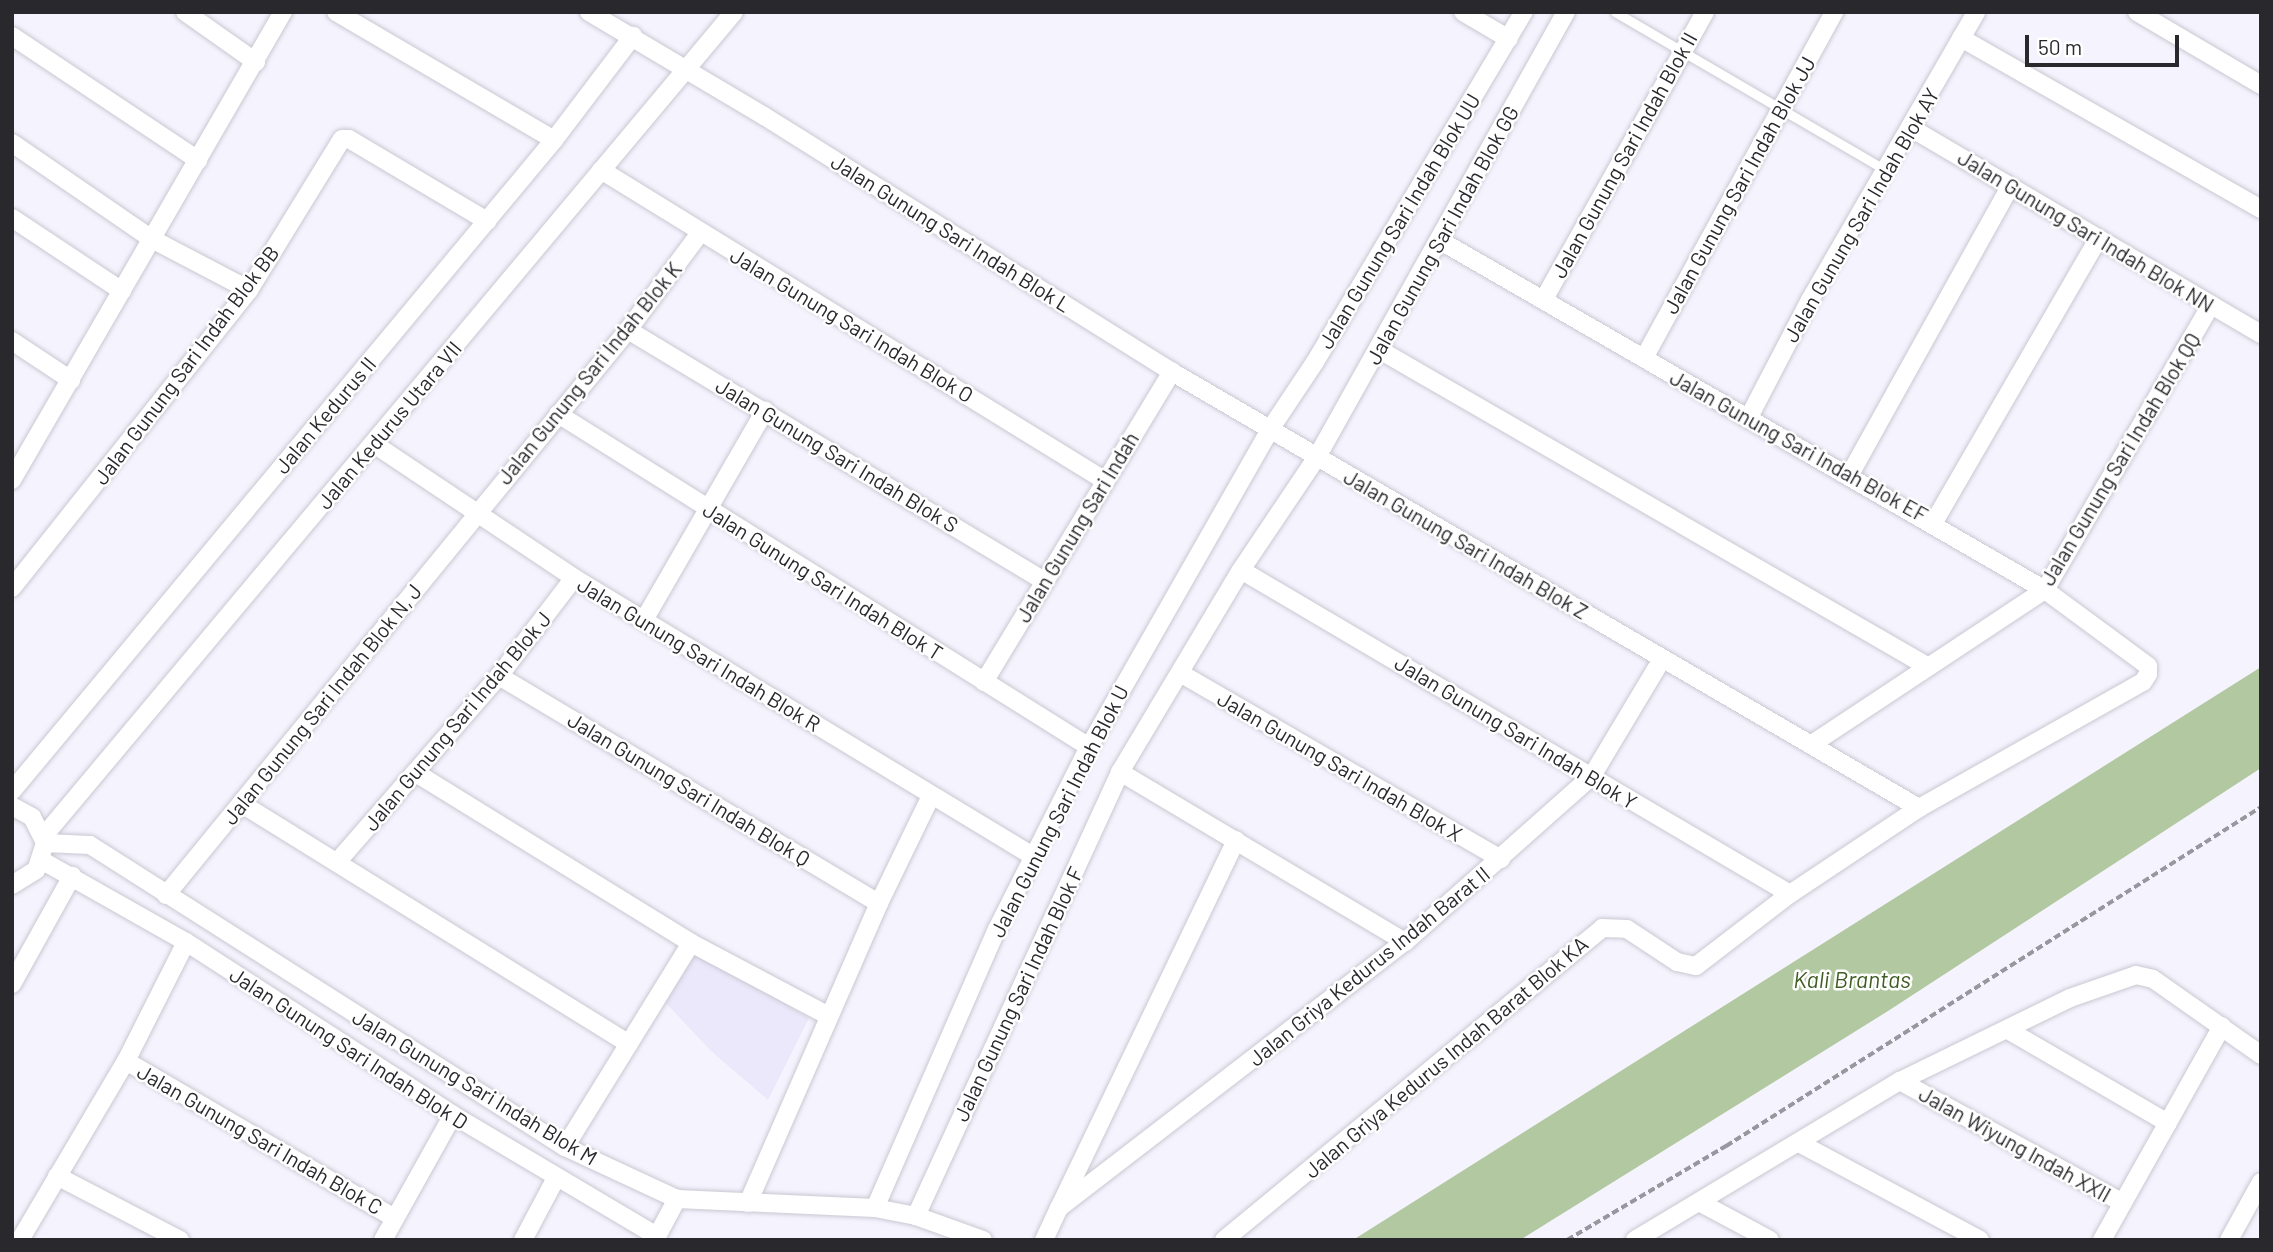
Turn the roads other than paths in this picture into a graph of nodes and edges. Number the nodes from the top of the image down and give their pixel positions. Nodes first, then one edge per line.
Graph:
1 (185, 12) edge
2 (283, 12) edge
3 (336, 12) edge
4 (589, 12) edge
5 (734, 12) edge
6 (1463, 12) edge
7 (1524, 12) edge
8 (1566, 12) edge
9 (1615, 12) edge
10 (1705, 12) edge
11 (1834, 12) edge
12 (1976, 12) edge
13 (2137, 12) edge
14 (12, 36) edge
15 (633, 36) junction
16 (1961, 38) junction
17 (1509, 39) junction
18 (1682, 50) junction
19 (256, 62) junction
20 (685, 68) junction
21 (2261, 85) edge
22 (1783, 108) junction
23 (1911, 128) junction
24 (554, 140) junction
25 (12, 143) edge
26 (198, 160) junction
27 (601, 170) junction
28 (1885, 170) junction
29 (2010, 187) junction
30 (2261, 208) edge
31 (12, 218) edge
32 (487, 221) junction
33 (700, 233) junction
34 (150, 238) junction
35 (2098, 239) junction
36 (1439, 240) junction
37 (249, 290) junction
38 (121, 291) junction
39 (1544, 299) junction
40 (2211, 305) junction
41 (628, 330) junction
42 (2261, 334) edge
43 (12, 341) edge
44 (1378, 349) junction
45 (1644, 358) junction
46 (1172, 372) junction
47 (71, 380) junction
48 (765, 410) junction
49 (558, 414) junction
50 (1748, 419) junction
51 (1271, 428) junction
52 (374, 444) junction
53 (1317, 457) junction
54 (13, 476) edge
55 (1849, 476) junction
56 (1104, 480) junction
57 (707, 509) junction
58 (477, 512) junction
59 (1934, 522) junction
60 (1241, 570) junction
61 (574, 579) junction
62 (1044, 581) junction
63 (12, 589) edge
64 (2045, 590) junction
65 (645, 620) junction
66 (1662, 659) junction
67 (1925, 665) junction
68 (1180, 673) junction
69 (499, 676) junction
70 (2146, 676) joint
71 (984, 682) junction
72 (1812, 744) junction
73 (1089, 747) junction
74 (1120, 772) junction
75 (416, 774) junction
76 (1591, 776) junction
77 (12, 791) edge
78 (931, 796) junction
79 (242, 804) junction
80 (12, 806) edge
81 (1919, 808) junction
82 (1236, 840) junction
83 (43, 847) junction
84 (1031, 855) junction
85 (1500, 859) junction
86 (338, 861) junction
87 (72, 876) junction
88 (12, 885) edge
89 (1790, 894) junction
90 (166, 895) junction
91 (878, 903) junction
92 (186, 942) junction
93 (1405, 942) junction
94 (691, 943) junction
95 (12, 984) edge
96 (829, 1016) junction
97 (2222, 1026) junction
98 (2008, 1030) junction
99 (629, 1044) junction
100 (2261, 1055) edge
101 (126, 1061) junction
102 (1900, 1081) junction
103 (453, 1115) junction
104 (2168, 1123) junction
105 (1801, 1143) junction
106 (565, 1147) junction
107 (57, 1176) junction
108 (556, 1178) junction
109 (2261, 1182) edge
110 (677, 1199) junction
111 (748, 1203) junction
112 (1701, 1203) junction
113 (2123, 1203) junction
114 (875, 1208) junction
115 (1059, 1209) junction
116 (916, 1216) junction
117 (395, 1218) junction
118 (656, 1238) edge
119 (20, 1240) edge
120 (180, 1240) edge
121 (383, 1240) edge
122 (523, 1240) edge
123 (983, 1240) edge
124 (1044, 1240) edge
125 (1224, 1240) edge
126 (1635, 1240) edge
127 (1770, 1240) edge
128 (1980, 1240) edge
129 (2102, 1240) edge
130 (2229, 1240) edge

1 - 19 street
2 - 19 street
3 - 24 street
4 - 15 street, Jalan Gunung Sari Indah Blok L
5 - 20 street, Jalan Kedurus Utara VII
6 - 17 street
7 - 17 street, Jalan Gunung Sari Indah Blok UU
8 - 36 street, Jalan Gunung Sari Indah Blok GG
9 - 18 lane
10 - 18 street, Jalan Gunung Sari Indah Blok II
11 - 22 street, Jalan Gunung Sari Indah Blok JJ
12 - 16 street, Jalan Gunung Sari Indah Blok AY
13 - 21 street
14 - 26 street
15 - 20 street, Jalan Gunung Sari Indah Blok L
15 - 24 street, Jalan Kedurus II
16 - 23 street, Jalan Gunung Sari Indah Blok AY
16 - 30 street
17 - 51 street, Jalan Gunung Sari Indah Blok UU
18 - 22 lane
18 - 39 street, Jalan Gunung Sari Indah Blok II
19 - 26 street
20 - 27 street, Jalan Kedurus Utara VII
20 - 46 street, Jalan Gunung Sari Indah Blok L
22 - 28 lane
22 - 45 street, Jalan Gunung Sari Indah Blok JJ
23 - 28 street, Jalan Gunung Sari Indah Blok AY
23 - 29 street, Jalan Gunung Sari Indah Blok NN
24 - 32 street, Jalan Kedurus II
25 - 34 street
26 - 34 street
27 - 33 street, Jalan Gunung Sari Indah Blok O
27 - 52 street, Jalan Kedurus Utara VII
28 - 50 street, Jalan Gunung Sari Indah Blok AY
29 - 35 street, Jalan Gunung Sari Indah Blok NN
29 - 55 street
31 - 38 street
32 - 37 street, Jalan Gunung Sari Indah Blok BB
32 - 77 street, Jalan Kedurus II
33 - 41 street, Jalan Gunung Sari Indah Blok K
33 - 56 street, Jalan Gunung Sari Indah Blok O
34 - 37 street
34 - 38 street
35 - 40 street, Jalan Gunung Sari Indah Blok NN
35 - 59 street
36 - 39 street, Jalan Gunung Sari Indah Blok EF
36 - 44 street, Jalan Gunung Sari Indah Blok GG
37 - 63 street, Jalan Gunung Sari Indah Blok BB
38 - 47 street
39 - 45 street, Jalan Gunung Sari Indah Blok EF
40 - 42 street, Jalan Gunung Sari Indah Blok NN
40 - 64 street, Jalan Gunung Sari Indah Blok QQ
41 - 48 street, Jalan Gunung Sari Indah Blok S
41 - 49 street, Jalan Gunung Sari Indah Blok K
43 - 47 street
44 - 53 street, Jalan Gunung Sari Indah Blok GG
44 - 67 street
45 - 50 street, Jalan Gunung Sari Indah Blok EF
46 - 51 street, Jalan Gunung Sari Indah Blok L
46 - 56 street, Jalan Gunung Sari Indah
47 - 54 street
48 - 57 street
48 - 62 street, Jalan Gunung Sari Indah Blok S
49 - 57 street, Jalan Gunung Sari Indah Blok T
49 - 58 street, Jalan Gunung Sari Indah Blok K
50 - 55 street, Jalan Gunung Sari Indah Blok EF
51 - 53 street, Jalan Gunung Sari Indah Blok Z
51 - 73 street, Jalan Gunung Sari Indah Blok U
52 - 58 street, Jalan Gunung Sari Indah Blok R
52 - 83 street, Jalan Kedurus Utara VII
53 - 60 street, Jalan Gunung Sari Indah Blok F
53 - 66 street, Jalan Gunung Sari Indah Blok Z
55 - 59 street, Jalan Gunung Sari Indah Blok EF
56 - 62 street, Jalan Gunung Sari Indah
57 - 65 street
57 - 71 street, Jalan Gunung Sari Indah Blok T
58 - 61 street, Jalan Gunung Sari Indah Blok R
58 - 79 street, Jalan Gunung Sari Indah Blok N, J
59 - 64 street, Jalan Gunung Sari Indah Blok EF
60 - 68 street, Jalan Gunung Sari Indah Blok F
60 - 76 street, Jalan Gunung Sari Indah Blok Y
61 - 65 street, Jalan Gunung Sari Indah Blok R
61 - 69 street, Jalan Gunung Sari Indah Blok J
62 - 71 street, Jalan Gunung Sari Indah
64 - 67 street, Jalan Gunung Sari Indah Blok QQ
64 - 70 street, Jalan Gunung Sari Indah Blok EF
65 - 78 street, Jalan Gunung Sari Indah Blok R
66 - 72 street, Jalan Gunung Sari Indah Blok Z
66 - 76 street, Jalan Griya Kedurus Indah Barat II
67 - 72 street, Jalan Gunung Sari Indah Blok QQ
68 - 74 street, Jalan Gunung Sari Indah Blok F
68 - 85 street, Jalan Gunung Sari Indah Blok X
69 - 75 street, Jalan Gunung Sari Indah Blok J
69 - 91 street, Jalan Gunung Sari Indah Blok Q
70 - 81 street, Jalan Griya Kedurus Indah Barat Blok KA
71 - 73 street, Jalan Gunung Sari Indah Blok T
72 - 81 street, Jalan Gunung Sari Indah Blok Z
73 - 84 street, Jalan Gunung Sari Indah Blok U
74 - 82 street
74 - 116 street, Jalan Gunung Sari Indah Blok F
75 - 86 street, Jalan Gunung Sari Indah Blok J
75 - 94 street
76 - 85 street, Jalan Griya Kedurus Indah Barat II
76 - 89 street, Jalan Gunung Sari Indah Blok Y
78 - 84 street, Jalan Gunung Sari Indah Blok R
78 - 91 street
79 - 86 street
79 - 90 street, Jalan Gunung Sari Indah Blok N, J
80 - 83 street
81 - 89 street, Jalan Griya Kedurus Indah Barat Blok KA
82 - 93 street
82 - 115 street
83 - 87 street, Jalan Gunung Sari Indah Blok D
83 - 88 street, Jalan Kedurus Utara VII
83 - 90 street, Jalan Gunung Sari Indah Blok M
84 - 114 street, Jalan Gunung Sari Indah Blok U
85 - 93 street, Jalan Griya Kedurus Indah Barat II
86 - 99 street
87 - 92 street, Jalan Gunung Sari Indah Blok D
87 - 95 street
89 - 125 street, Jalan Griya Kedurus Indah Barat Blok KA
90 - 106 street, Jalan Gunung Sari Indah Blok M
91 - 96 street
92 - 101 street
92 - 103 street, Jalan Gunung Sari Indah Blok D
93 - 115 street, Jalan Griya Kedurus Indah Barat II
94 - 96 street
94 - 99 street
96 - 111 street
97 - 98 street
97 - 100 street
97 - 104 street
98 - 102 street
98 - 104 street
99 - 106 street
101 - 107 street
101 - 117 street, Jalan Gunung Sari Indah Blok C
102 - 105 street, Jalan Wiyung Indah XXII
102 - 113 street, Jalan Wiyung Indah XXII
103 - 108 street, Jalan Gunung Sari Indah Blok D
103 - 117 street
104 - 113 street
105 - 112 street, Jalan Wiyung Indah XXII
105 - 128 street
106 - 110 street, Jalan Gunung Sari Indah Blok M
107 - 119 street
107 - 120 street
108 - 118 street, Jalan Gunung Sari Indah Blok D
108 - 122 street
109 - 130 street
110 - 111 street, Jalan Gunung Sari Indah Blok M
110 - 118 street
111 - 114 street, Jalan Gunung Sari Indah Blok M
112 - 126 street, Jalan Wiyung Indah XXII
112 - 127 street
113 - 129 street
114 - 116 street, Jalan Gunung Sari Indah Blok M
115 - 124 street, Jalan Griya Kedurus Indah Barat II
116 - 123 street, Jalan Gunung Sari Indah Blok M
117 - 121 street

